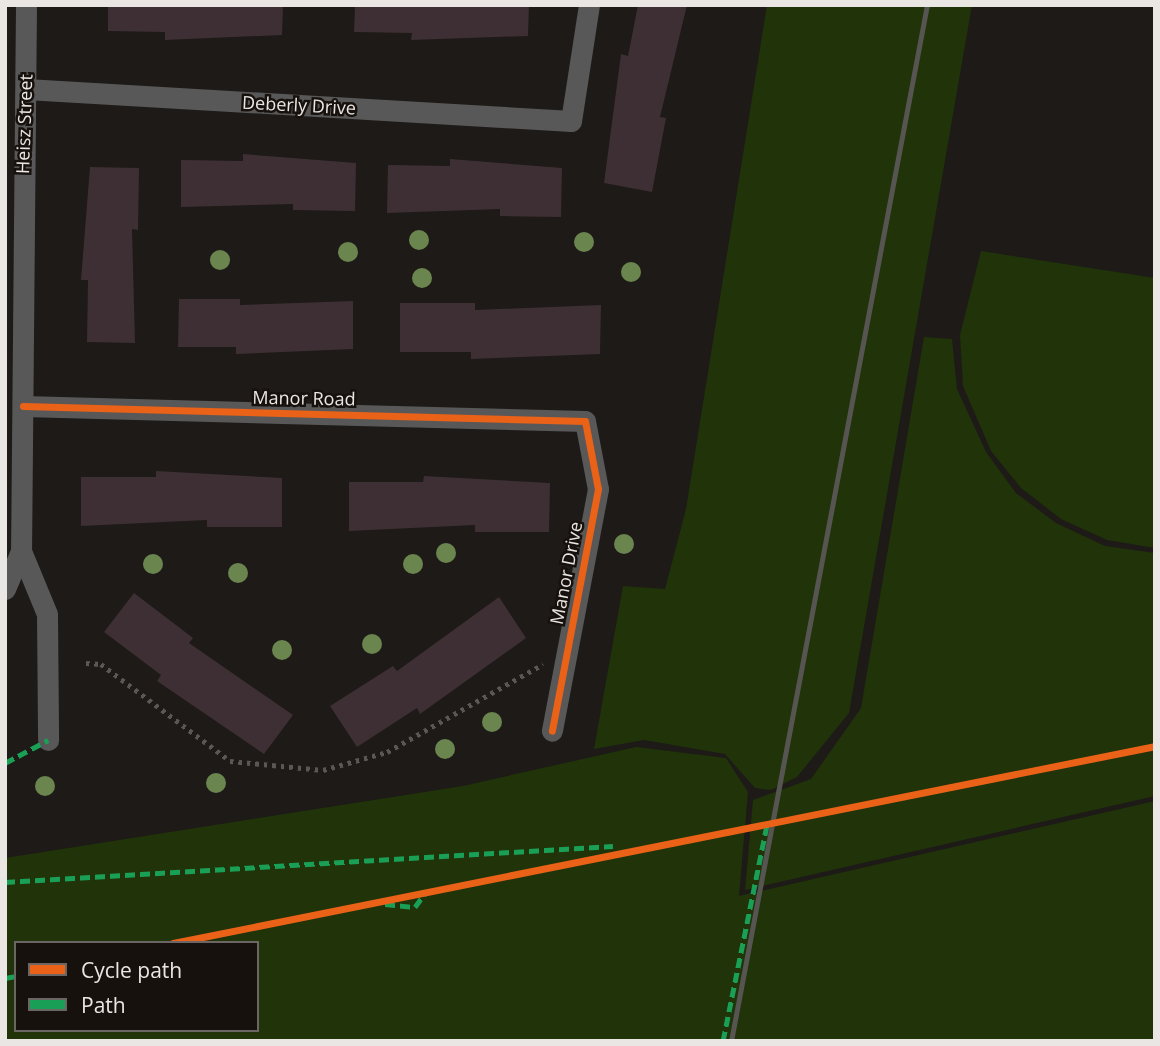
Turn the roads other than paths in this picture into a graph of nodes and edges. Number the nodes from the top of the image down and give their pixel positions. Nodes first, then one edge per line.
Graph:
1 (26, 5) edge
2 (589, 5) edge
3 (26, 89) junction
4 (23, 406) junction
5 (585, 421) joint
6 (21, 551) junction
7 (5, 589) edge
8 (552, 731) dead end
9 (48, 740) dead end

1 - 3 street, Heisz Street
2 - 3 street, Deberly Drive
3 - 4 street, Heisz Street
4 - 5 street, Manor Road
4 - 6 street, Heisz Street
5 - 8 street, Manor Drive
6 - 7 street
6 - 9 street, Heisz Street

